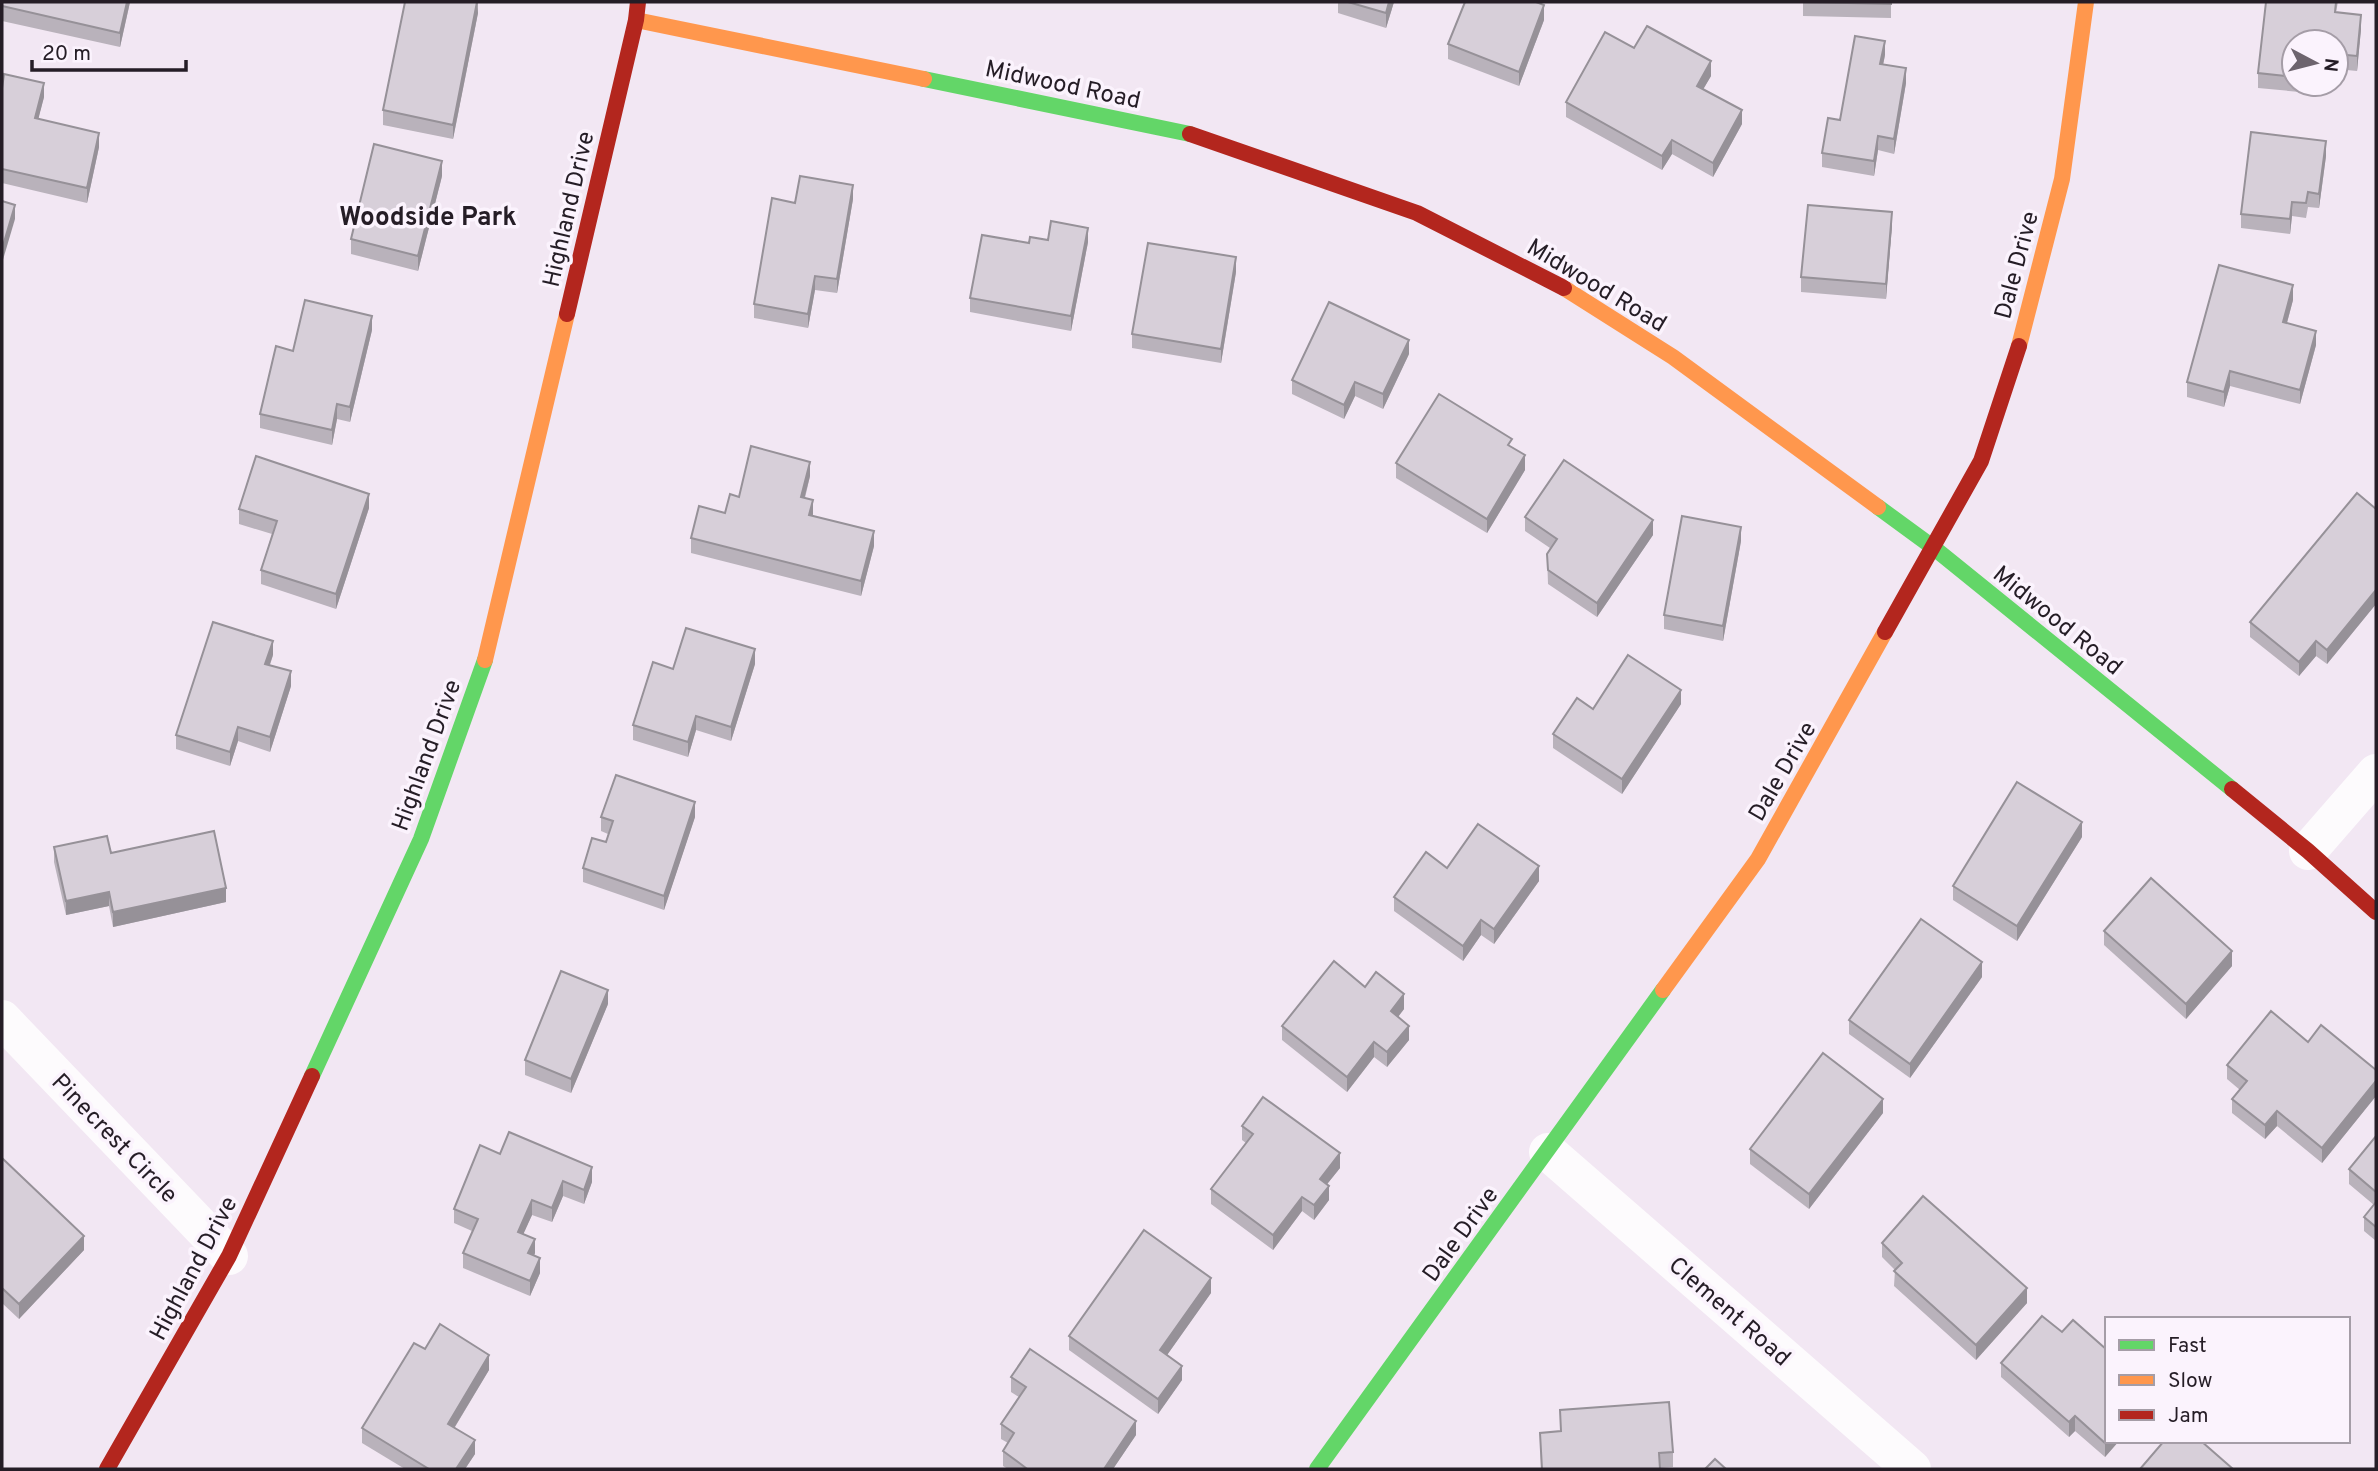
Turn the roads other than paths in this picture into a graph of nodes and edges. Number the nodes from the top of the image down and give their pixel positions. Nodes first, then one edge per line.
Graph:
1 (638, 2) edge
2 (2086, 2) edge
3 (636, 20) junction
4 (1934, 548) junction
5 (2376, 774) edge
6 (2308, 851) junction
7 (2376, 912) edge
8 (2, 1019) edge
9 (1548, 1152) junction
10 (229, 1256) junction
11 (107, 1469) edge
12 (1317, 1469) edge
13 (1912, 1469) edge

1 - 3 street, Highland Drive
2 - 4 street, Dale Drive
3 - 4 street, Midwood Road
3 - 10 street, Highland Drive
4 - 6 street, Midwood Road
4 - 9 street, Dale Drive
5 - 6 street
6 - 7 street, Midwood Road
8 - 10 street, Pinecrest Circle
9 - 12 street, Dale Drive
9 - 13 street, Clement Road
10 - 11 street, Highland Drive

